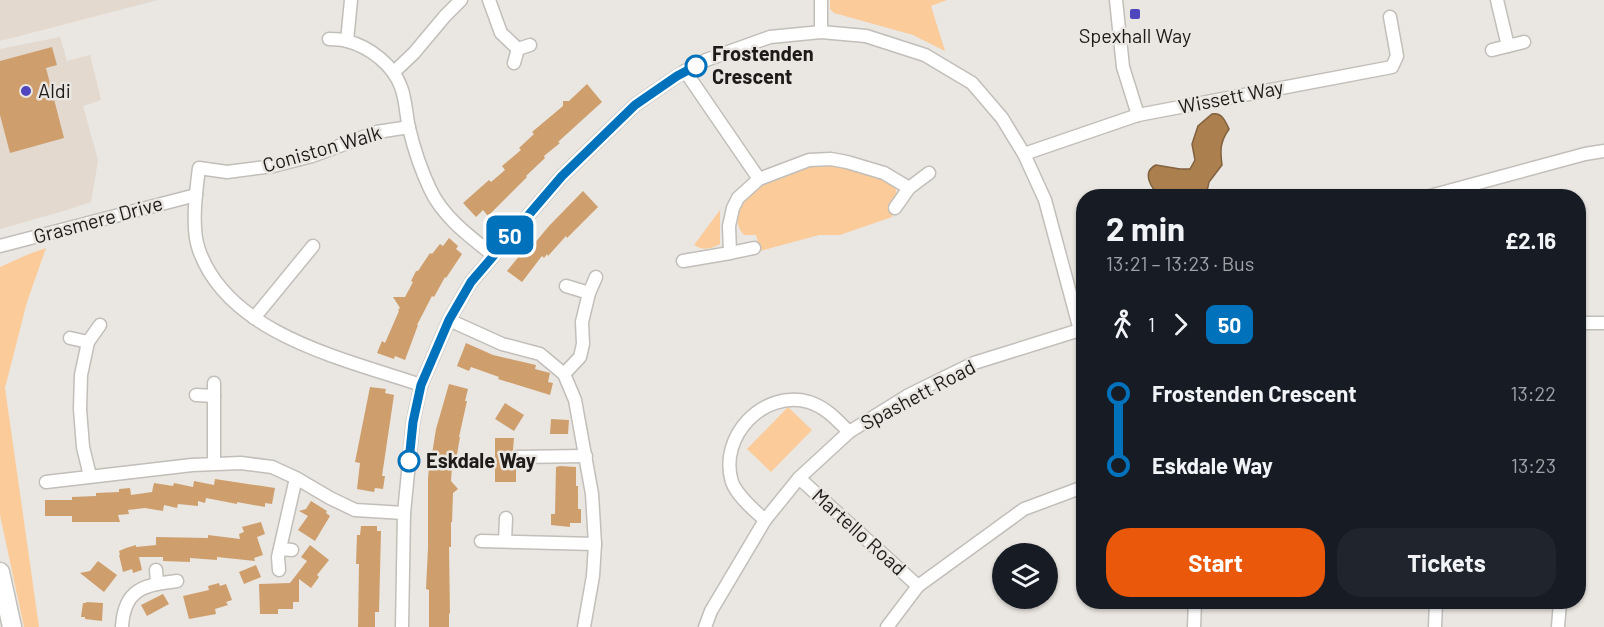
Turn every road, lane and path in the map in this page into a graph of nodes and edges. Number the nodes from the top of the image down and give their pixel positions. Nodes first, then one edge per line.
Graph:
1 (351, 0) edge
2 (461, 0) edge
3 (489, 0) edge
4 (821, 0) edge
5 (1116, 0) edge
6 (1497, 0) edge
7 (1390, 17) dead end
8 (821, 32) junction
9 (329, 39) dead end
10 (347, 41) junction
11 (1524, 42) dead end
12 (1508, 46) junction
13 (1492, 50) dead end
14 (514, 63) dead end
15 (685, 71) junction
16 (394, 72) junction
17 (1138, 115) junction
18 (409, 127) junction
19 (1604, 151) edge
20 (1024, 154) junction
21 (929, 173) dead end
22 (759, 179) junction
23 (909, 188) junction
24 (1465, 189) edge
25 (196, 195) junction
26 (895, 208) dead end
27 (0, 246) edge
28 (313, 246) dead end
29 (754, 248) dead end
30 (730, 253) junction
31 (493, 255) junction
32 (683, 261) dead end
33 (596, 277) dead end
34 (566, 286) dead end
35 (589, 293) junction
36 (1076, 312) edge
37 (254, 318) junction
38 (449, 320) junction
39 (1586, 322) edge
40 (1604, 323) edge
41 (100, 325) dead end
42 (1076, 332) edge
43 (70, 338) dead end
44 (88, 342) junction
45 (564, 374) junction
46 (421, 385) junction
47 (196, 395) dead end
48 (849, 432) junction
49 (517, 456) dead end
50 (586, 456) junction
51 (214, 464) junction
52 (90, 476) junction
53 (296, 478) junction
54 (799, 478) junction
55 (46, 482) dead end
56 (1076, 490) edge
57 (404, 513) junction
58 (506, 518) dead end
59 (765, 520) junction
60 (481, 541) dead end
61 (505, 541) junction
62 (595, 544) junction
63 (156, 570) dead end
64 (279, 570) dead end
65 (0, 572) edge
66 (177, 581) dead end
67 (157, 584) junction
68 (918, 586) junction
69 (1195, 609) edge
70 (1436, 609) edge
71 (1559, 609) edge
72 (12, 627) edge
73 (122, 627) edge
74 (402, 627) edge
75 (584, 627) edge
76 (705, 627) edge
77 (887, 627) edge
78 (1194, 627) edge
79 (1435, 627) edge
80 (1558, 627) edge

1 - 10 street
2 - 16 street
3 - 14 street
4 - 8 street
5 - 17 street
6 - 12 street
7 - 17 street, Wissett Way
8 - 15 street
8 - 20 street
9 - 10 street
10 - 16 street
11 - 12 street
12 - 13 street
15 - 22 street
15 - 31 street
16 - 18 street
17 - 20 street, Wissett Way
18 - 25 street, Coniston Walk
18 - 31 street
19 - 24 street
20 - 36 street
21 - 23 street
22 - 23 street
22 - 30 street
23 - 26 street
25 - 27 street, Grasmere Drive
25 - 37 street
28 - 37 street
29 - 30 street
30 - 32 street
31 - 38 street
33 - 35 street
34 - 35 street
35 - 45 street
37 - 46 street
38 - 45 street
38 - 46 street
39 - 40 street
41 - 44 street
42 - 48 street, Spashett Road
43 - 44 street
44 - 52 street
45 - 50 street
46 - 57 street
47 - 51 street
48 - 54 street, Spashett Road
48 - 59 street
49 - 50 street
50 - 62 street
51 - 52 street
51 - 53 street
52 - 55 street
53 - 57 street
53 - 64 street
54 - 59 street, Spashett Road
54 - 68 street, Martello Road
56 - 68 street
57 - 74 street
58 - 61 street
59 - 76 street, Spashett Road
60 - 61 street
61 - 62 street
62 - 75 street
63 - 67 street
65 - 72 highway
66 - 67 street
67 - 73 street
68 - 77 street
69 - 78 street
70 - 79 street
71 - 80 street

